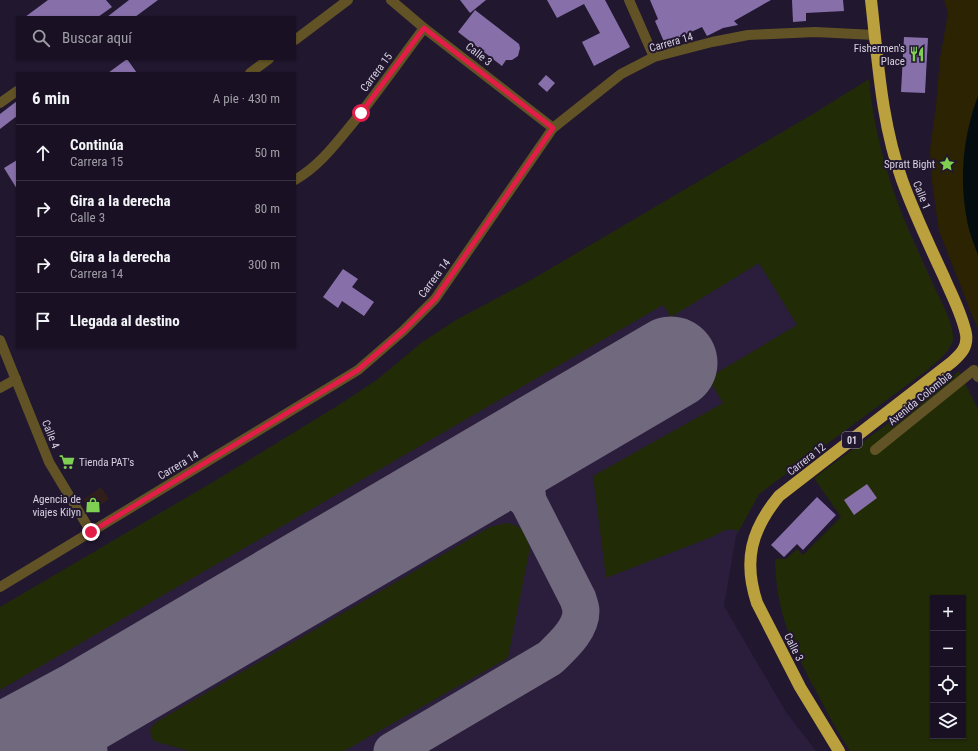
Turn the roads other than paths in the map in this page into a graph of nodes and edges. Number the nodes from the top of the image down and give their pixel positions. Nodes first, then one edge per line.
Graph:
1 (348, 0) edge
2 (391, 0) edge
3 (629, 0) edge
4 (871, 0) edge
5 (424, 28) junction
6 (875, 35) junction
7 (296, 39) edge
8 (654, 57) junction
9 (268, 60) edge
10 (251, 72) edge
11 (16, 92) edge
12 (0, 103) edge
13 (553, 128) junction
14 (296, 179) edge
15 (0, 340) edge
16 (966, 345) joint
17 (978, 377) edge
18 (16, 379) junction
19 (0, 388) edge
20 (875, 450) dead end
21 (91, 532) junction
22 (752, 546) joint
23 (0, 587) edge
24 (839, 751) edge

1 - 7 street
2 - 5 street, Calle 3
3 - 8 street
4 - 6 highway, Calle 1 / 01
5 - 13 street, Calle 3
5 - 14 street, Carrera 15
6 - 8 street, Carrera 14
6 - 16 highway, Calle 1 / 01
8 - 13 street, Carrera 14
9 - 10 street
11 - 12 street
13 - 21 street, Carrera 14
15 - 18 street, Calle 4
16 - 22 highway, Carrera 12 / 01
17 - 20 street, Avenida Colombia
18 - 19 street
18 - 21 street, Calle 4
21 - 23 street, Carrera 14
22 - 24 highway, Calle 3 / 01

